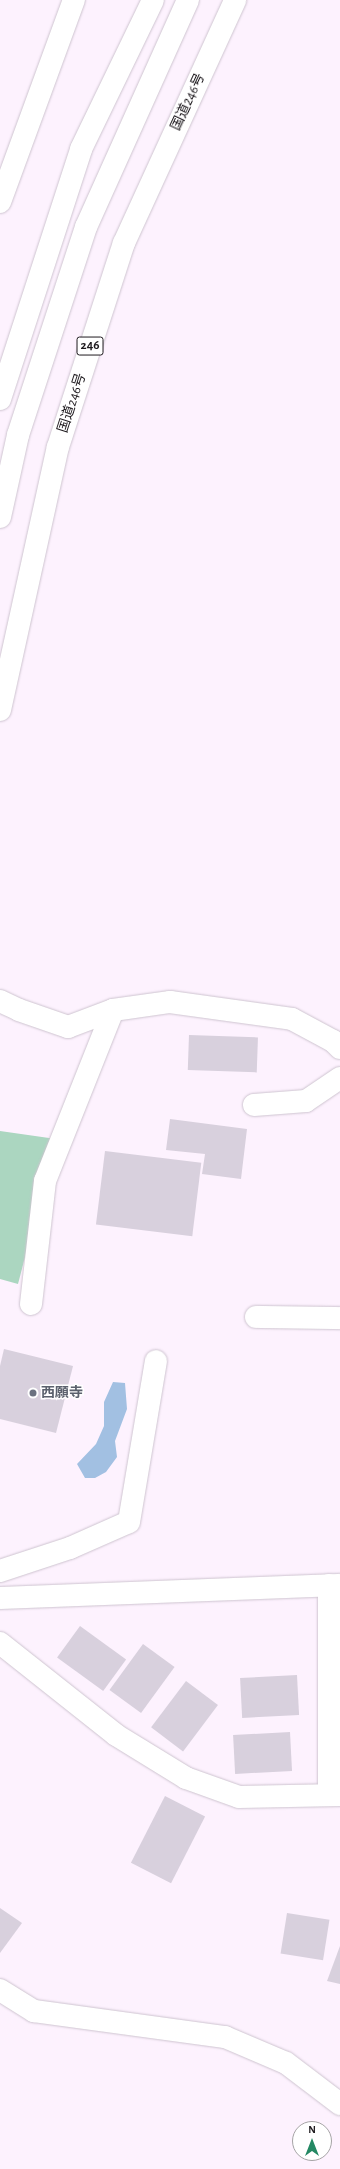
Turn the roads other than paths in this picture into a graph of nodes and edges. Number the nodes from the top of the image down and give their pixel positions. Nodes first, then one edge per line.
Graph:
1 (74, 0) edge
2 (153, 0) edge
3 (188, 0) edge
4 (235, 0) edge
5 (4, 174) edge
6 (0, 202) edge
7 (0, 399) edge
8 (0, 517) edge
9 (0, 710) edge
10 (9, 1005) edge
11 (113, 1010) junction
12 (340, 1048) edge
13 (340, 1078) edge
14 (254, 1105) dead end
15 (31, 1304) dead end
16 (256, 1317) dead end
17 (340, 1318) edge
18 (156, 1362) dead end
19 (0, 1571) edge
20 (334, 1585) edge
21 (0, 1598) edge
22 (0, 1643) edge
23 (335, 1795) edge
24 (0, 1990) edge
25 (340, 2104) edge

1 - 5 main road
2 - 7 main road
3 - 8 main road
4 - 9 main road, 国道246号 / 246
5 - 6 main road
10 - 11 main road
11 - 12 main road
11 - 15 main road
13 - 14 main road
16 - 17 main road
18 - 19 main road
20 - 21 main road
20 - 23 main road
22 - 23 main road
24 - 25 main road

